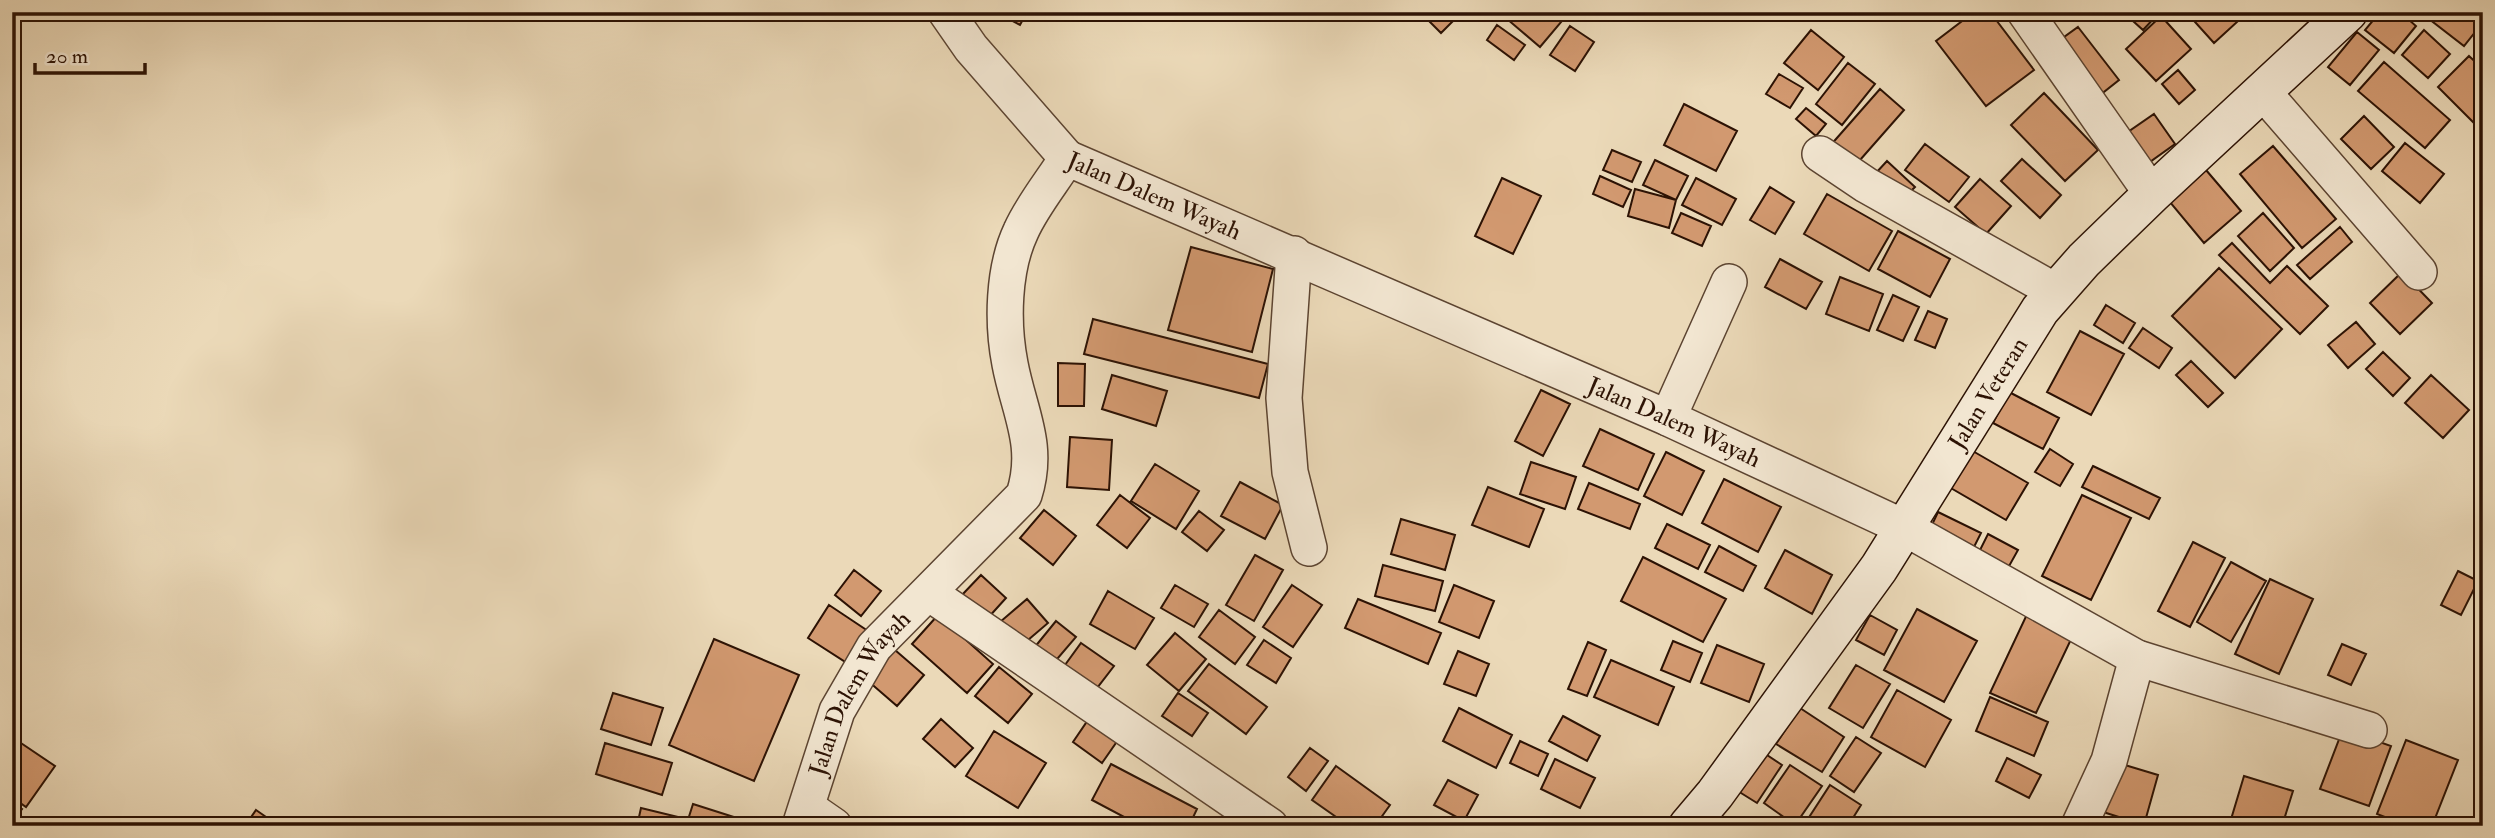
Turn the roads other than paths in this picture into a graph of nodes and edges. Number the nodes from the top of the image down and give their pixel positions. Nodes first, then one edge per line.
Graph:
1 (946, 12) edge
2 (2025, 12) edge
3 (2348, 12) edge
4 (2263, 92) junction
5 (1820, 155) dead end
6 (1067, 158) junction
7 (2152, 194) junction
8 (1294, 254) junction
9 (2419, 272) dead end
10 (1729, 282) dead end
11 (2055, 291) junction
12 (1668, 418) junction
13 (1903, 527) junction
14 (1310, 548) dead end
15 (929, 593) junction
16 (2137, 658) junction
17 (2369, 730) dead end
18 (814, 820) edge
19 (1270, 826) edge
20 (1688, 826) edge
21 (2079, 826) edge

1 - 6 street
2 - 7 street
3 - 4 street, Jalan Veteran
4 - 7 street, Jalan Veteran
4 - 9 street
5 - 11 street
6 - 8 street, Jalan Dalem Wayah
6 - 15 street, Jalan Dalem Wayah
7 - 11 street, Jalan Veteran
8 - 12 street, Jalan Dalem Wayah
8 - 14 street
10 - 12 street
11 - 13 street, Jalan Veteran
12 - 13 street, Jalan Dalem Wayah
13 - 16 street, Jalan Dalem Wayah
13 - 20 street, Jalan Veteran
15 - 18 street, Jalan Dalem Wayah
15 - 19 street
16 - 17 street, Jalan Dalem Wayah
16 - 21 street

